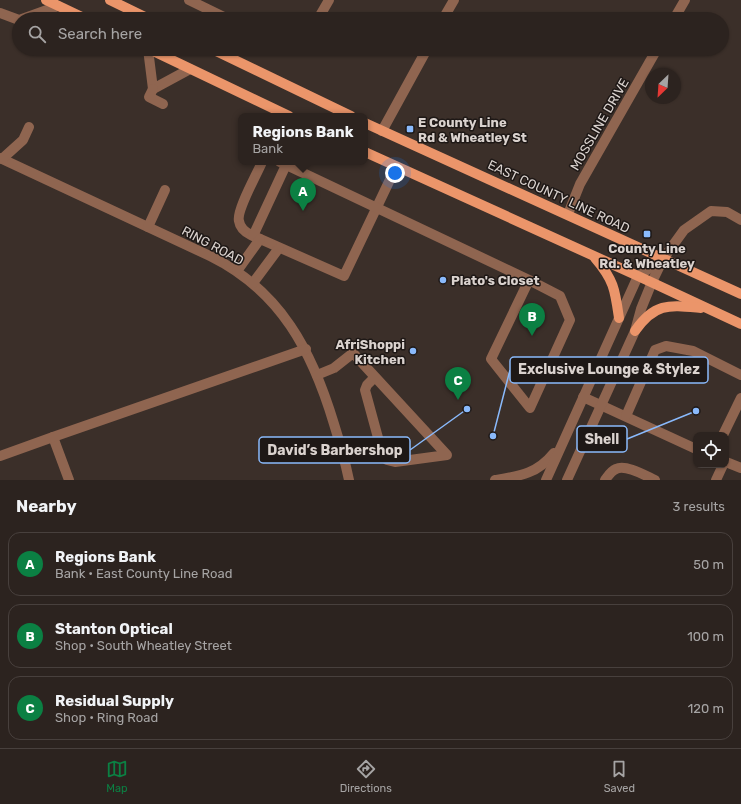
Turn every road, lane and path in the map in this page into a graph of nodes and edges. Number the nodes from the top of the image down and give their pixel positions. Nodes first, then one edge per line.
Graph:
1 (46, 0) edge
2 (110, 0) edge
3 (189, 0) edge
4 (329, 0) edge
5 (454, 0) edge
6 (685, 0) edge
7 (58, 6) junction
8 (41, 12) edge
9 (71, 12) edge
10 (135, 12) edge
11 (214, 12) edge
12 (322, 12) edge
13 (447, 12) edge
14 (678, 12) edge
15 (0, 13) edge
16 (12, 17) edge
17 (149, 56) edge
18 (163, 56) edge
19 (227, 56) edge
20 (423, 56) edge
21 (653, 56) edge
22 (190, 69) junction
23 (153, 89) junction
24 (163, 104) dead end
25 (283, 113) edge
26 (345, 113) edge
27 (368, 124) edge
28 (29, 127) dead end
29 (382, 131) junction
30 (368, 153) edge
31 (1, 158) edge
32 (261, 165) edge
33 (283, 165) edge
34 (285, 165) edge
35 (396, 167) junction
36 (165, 190) dead end
37 (376, 207) junction
38 (568, 214) junction
39 (741, 220) edge
40 (148, 227) junction
41 (257, 238) junction
42 (279, 248) junction
43 (592, 255) junction
44 (663, 259) junction
45 (237, 271) junction
46 (638, 276) junction
47 (529, 280) junction
48 (652, 282) junction
49 (253, 283) junction
50 (741, 294) edge
51 (709, 309) junction
52 (619, 318) junction
53 (741, 324) edge
54 (635, 331) junction
55 (306, 349) junction
56 (317, 375) junction
57 (741, 375) edge
58 (375, 376) junction
59 (583, 396) junction
60 (741, 398) edge
61 (602, 405) junction
62 (626, 416) junction
63 (737, 416) edge
64 (725, 432) edge
65 (53, 437) junction
66 (562, 444) junction
67 (693, 447) edge
68 (0, 456) edge
69 (729, 463) edge
70 (722, 468) edge
71 (741, 468) edge
72 (69, 480) edge
73 (349, 480) edge
74 (495, 480) edge
75 (546, 480) edge
76 (567, 480) edge
77 (605, 480) edge
78 (655, 480) edge
79 (716, 480) edge

1 - 7 main road
2 - 10 main road
3 - 11 street
4 - 12 street
5 - 13 street
6 - 14 street
7 - 8 street
7 - 9 main road
15 - 16 street
17 - 23 street
18 - 22 main road
19 - 26 main road
20 - 29 street
21 - 38 street, MOSSLINE DRIVE
22 - 23 street
22 - 25 main road
23 - 24 street
27 - 29 main road, EAST COUNTY LINE ROAD
28 - 31 street
29 - 38 main road, EAST COUNTY LINE ROAD
30 - 35 main road
31 - 40 street, RING ROAD
32 - 41 street
33 - 41 street
34 - 37 street
35 - 37 street
35 - 43 main road
36 - 40 street
37 - 42 street
37 - 47 street
38 - 44 main road, EAST COUNTY LINE ROAD
39 - 44 street
40 - 45 street, RING ROAD
41 - 42 street
41 - 45 street
42 - 49 street
43 - 46 main road
43 - 52 main road
44 - 46 street
44 - 48 street
44 - 50 main road, EAST COUNTY LINE ROAD
45 - 49 street, RING ROAD
46 - 48 main road
46 - 52 street
47 - 47 street
48 - 51 main road
48 - 54 street
49 - 55 street, RING ROAD
51 - 53 main road
51 - 54 main road
52 - 59 street
54 - 61 street
55 - 56 street, RING ROAD
55 - 65 street
56 - 58 street
56 - 73 street, RING ROAD
57 - 62 street
58 - 58 street
59 - 61 street
59 - 66 street
60 - 63 street
61 - 62 street
61 - 76 street
62 - 67 street
63 - 64 street
65 - 68 street
65 - 72 street
66 - 74 street
66 - 75 street
69 - 71 street
70 - 79 street
77 - 78 street

